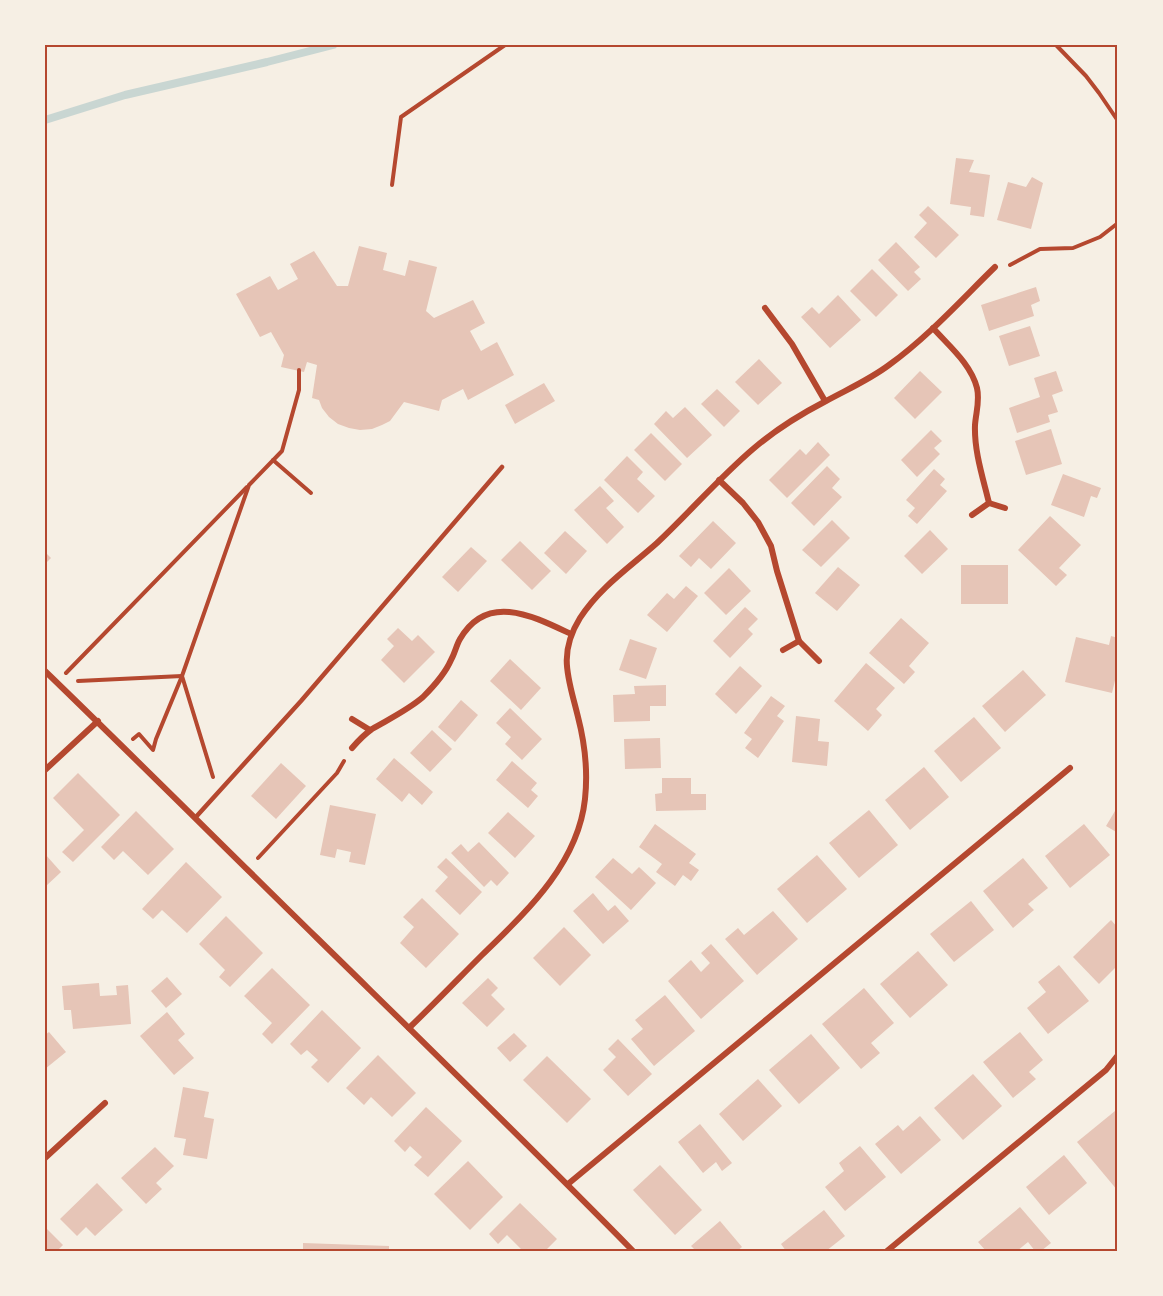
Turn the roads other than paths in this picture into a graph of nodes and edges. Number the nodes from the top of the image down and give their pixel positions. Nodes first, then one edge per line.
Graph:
1 (995, 267) road end
2 (765, 308) dead end
3 (933, 328) junction
4 (825, 401) junction
5 (502, 467) dead end
6 (719, 480) junction
7 (989, 503) junction
8 (1005, 508) dead end
9 (972, 515) dead end
10 (571, 634) junction
11 (799, 641) junction
12 (783, 650) dead end
13 (819, 661) dead end
14 (45, 670) edge
15 (352, 719) dead end
16 (98, 721) junction
17 (370, 730) junction
18 (352, 748) road end
19 (1070, 768) dead end
20 (45, 770) edge
21 (195, 818) junction
22 (409, 1028) junction
23 (1118, 1055) edge
24 (105, 1103) dead end
25 (45, 1158) edge
26 (568, 1184) junction
27 (633, 1251) edge
28 (887, 1251) edge

1 - 3 street
2 - 4 street
3 - 4 street
3 - 7 street
4 - 6 street
5 - 21 lane
6 - 10 street
6 - 11 street
7 - 8 street
7 - 9 street
10 - 17 street
10 - 22 street
11 - 12 street
11 - 13 street
14 - 16 street
15 - 17 street
16 - 20 street
16 - 21 street
17 - 18 street
19 - 26 street
21 - 22 street
22 - 26 street
23 - 28 street
24 - 25 street
26 - 27 street

